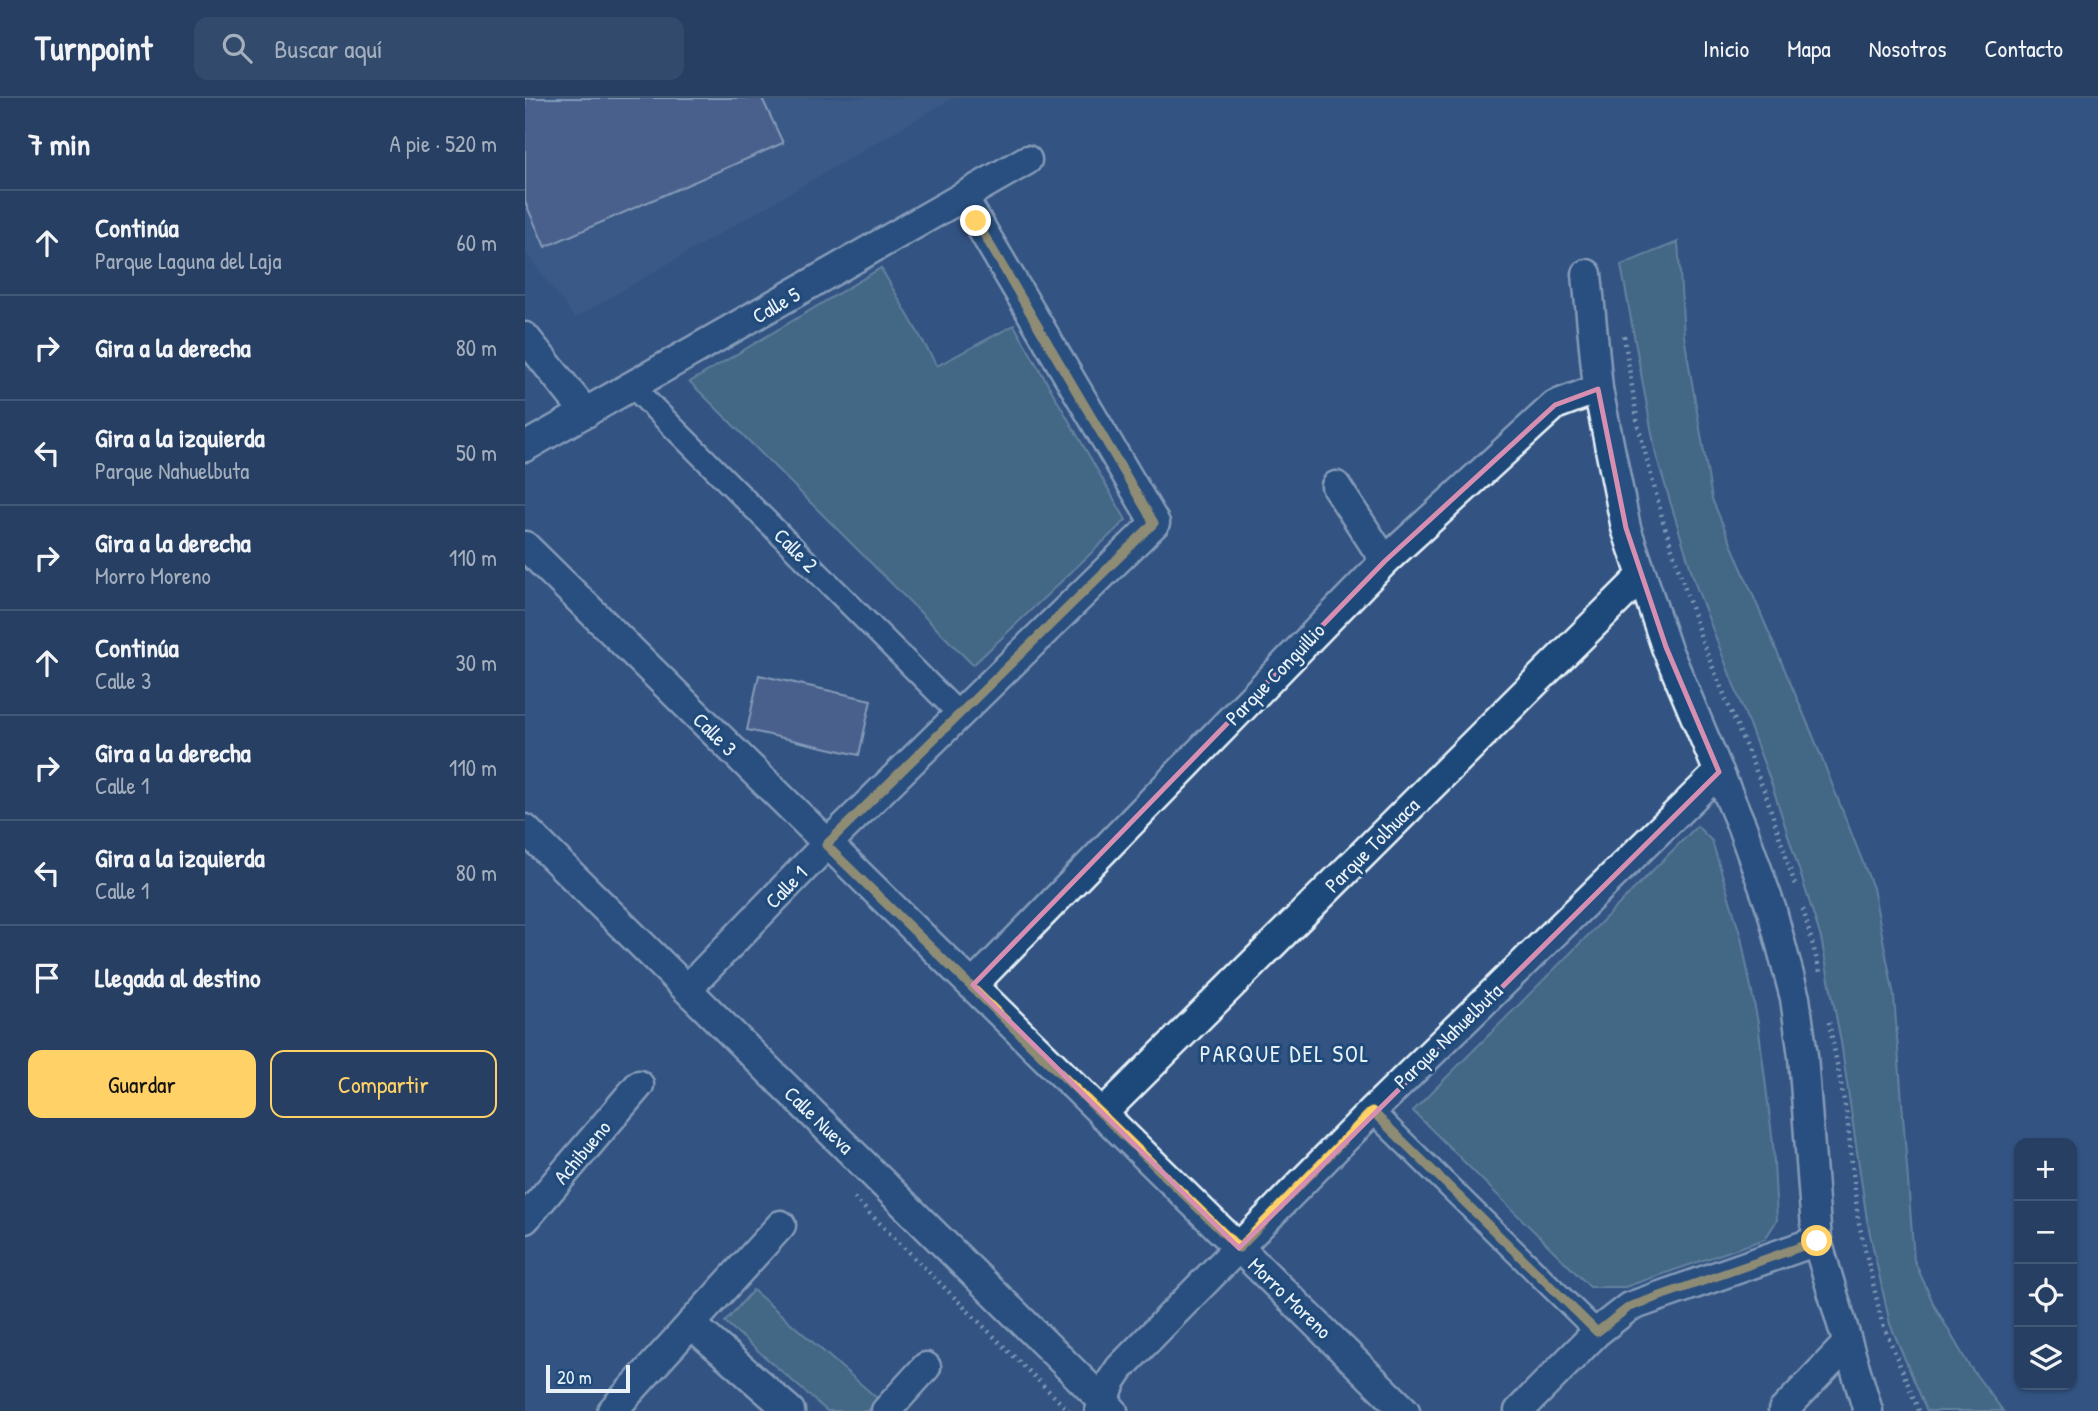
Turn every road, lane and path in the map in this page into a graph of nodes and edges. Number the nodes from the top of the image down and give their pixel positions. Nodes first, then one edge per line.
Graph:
1 (1027, 160) dead end
2 (963, 197) junction
3 (1587, 274) dead end
4 (525, 337) edge
5 (632, 386) junction
6 (1598, 389) junction
7 (586, 413) junction
8 (525, 447) edge
9 (1336, 486) dead end
10 (525, 546) edge
11 (1385, 561) junction
12 (1642, 576) junction
13 (959, 714) junction
14 (1719, 772) junction
15 (525, 829) edge
16 (826, 845) junction
17 (905, 921) joint
18 (973, 985) junction
19 (688, 988) junction
20 (639, 1085) dead end
21 (1372, 1111) junction
22 (1102, 1114) junction
23 (525, 1219) edge
24 (781, 1225) dead end
25 (1817, 1241) junction
26 (1239, 1248) junction
27 (691, 1324) junction
28 (1597, 1332) junction
29 (1847, 1344) junction
30 (926, 1367) dead end
31 (1106, 1408) edge
32 (612, 1411) edge
33 (790, 1411) edge
34 (885, 1411) edge
35 (1405, 1411) edge
36 (1519, 1411) edge
37 (1783, 1411) edge
38 (1868, 1411) edge

1 - 2 street, Calle 5
2 - 5 street, Calle 5
2 - 13 street, Calle 1
3 - 6 street
4 - 7 street
5 - 7 street, Calle 5
5 - 13 street, Calle 2
6 - 11 street, Parque Conguillio
6 - 12 street
7 - 8 street, Calle 5
9 - 11 street
10 - 16 street, Calle 3
11 - 18 street, Parque Conguillio
12 - 14 street
12 - 22 street, Parque Tolhuaca
13 - 16 street, Calle 1
14 - 21 street, Parque Nahuelbuta
14 - 25 street
15 - 19 street, Calle Nueva
16 - 17 street, Calle 3
16 - 19 street, Calle 1
17 - 18 street, Morro Moreno
18 - 22 street, Morro Moreno
19 - 31 street, Calle Nueva
20 - 23 street, Achibueno
21 - 26 street, Parque Nahuelbuta
21 - 28 street
22 - 26 street, Morro Moreno
24 - 27 street
25 - 28 street
25 - 29 street
26 - 31 street, Parque Nahuelbuta
26 - 35 street, Morro Moreno
27 - 32 street
27 - 33 street
28 - 36 street
29 - 37 street
29 - 38 street
30 - 34 street

